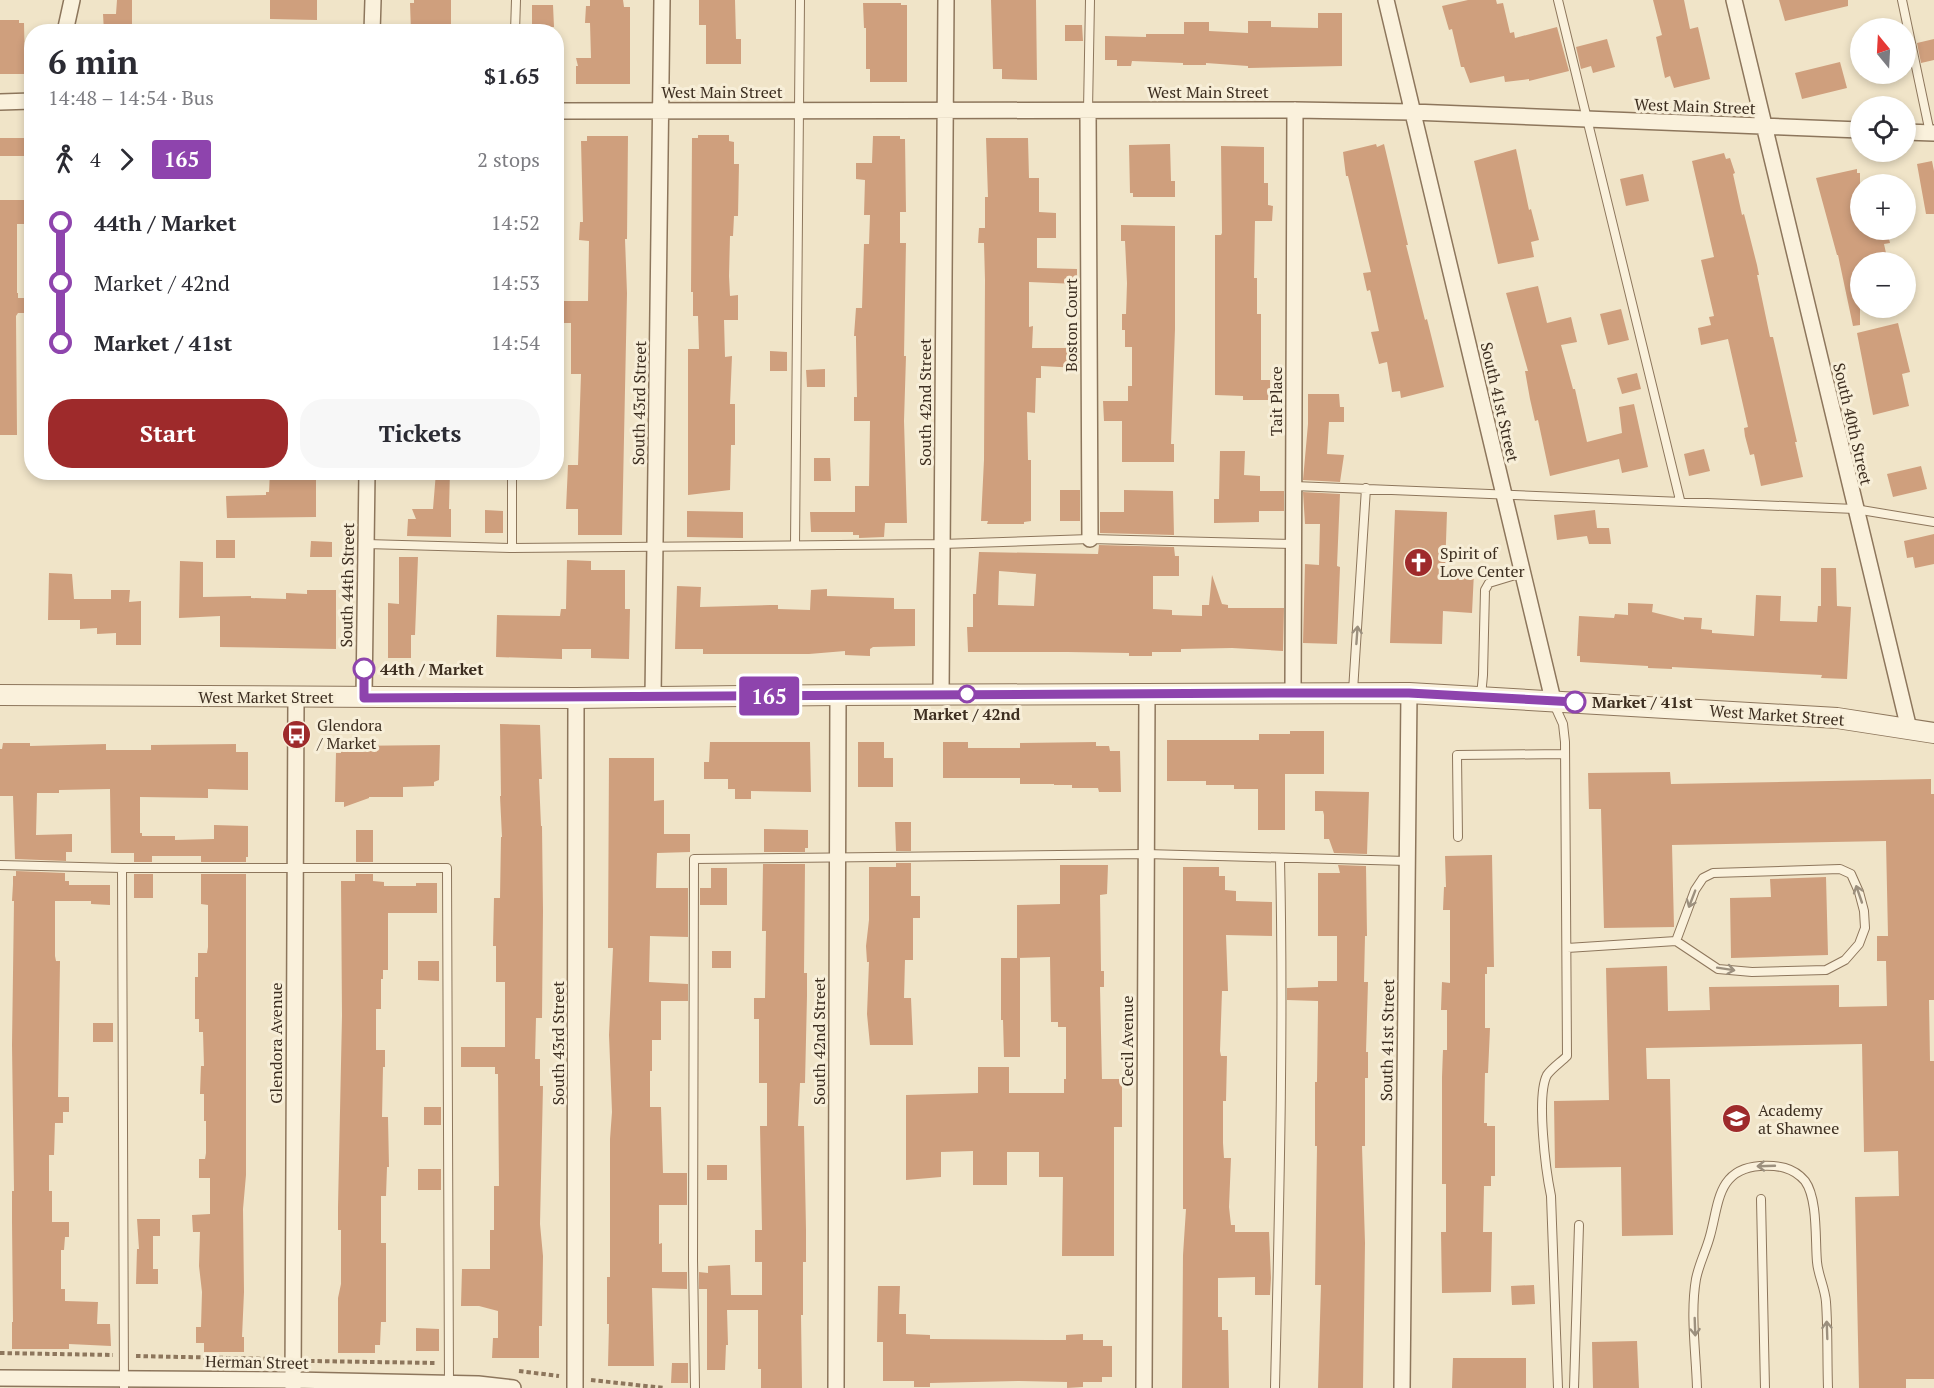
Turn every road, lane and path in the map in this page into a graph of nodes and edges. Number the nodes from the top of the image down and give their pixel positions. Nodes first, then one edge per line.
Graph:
1 (72, 0) edge
2 (373, 0) edge
3 (516, 0) edge
4 (662, 0) edge
5 (800, 0) edge
6 (946, 0) edge
7 (1090, 0) edge
8 (1386, 0) edge
9 (1558, 0) edge
10 (1734, 0) edge
11 (1902, 0) edge
12 (67, 24) edge
13 (372, 24) edge
14 (515, 24) edge
15 (24, 101) edge
16 (0, 102) edge
17 (661, 110) junction
18 (798, 110) junction
19 (945, 110) junction
20 (1088, 110) junction
21 (1295, 110) junction
22 (564, 111) edge
23 (1412, 112) junction
24 (1586, 120) junction
25 (1764, 127) junction
26 (1850, 130) edge
27 (1916, 132) edge
28 (1932, 133) edge
29 (367, 480) edge
30 (512, 480) edge
31 (1294, 486) junction
32 (1366, 488) junction
33 (1503, 493) junction
34 (1680, 500) junction
35 (1855, 509) junction
36 (1934, 522) edge
37 (1090, 539) junction
38 (366, 544) junction
39 (942, 544) junction
40 (1293, 544) junction
41 (795, 545) junction
42 (655, 547) junction
43 (512, 548) junction
44 (1522, 573) junction
45 (1293, 693) junction
46 (1353, 693) junction
47 (1409, 693) junction
48 (941, 694) junction
49 (1147, 694) junction
50 (0, 695) edge
51 (838, 695) junction
52 (1481, 696) junction
53 (653, 697) junction
54 (296, 698) junction
55 (364, 698) junction
56 (576, 698) junction
57 (1553, 700) junction
58 (1909, 729) junction
59 (1934, 733) edge
60 (1565, 753) junction
61 (1458, 837) dead end
62 (1146, 854) junction
63 (838, 858) junction
64 (1280, 859) junction
65 (1407, 861) junction
66 (0, 865) edge
67 (122, 868) junction
68 (294, 868) junction
69 (1676, 941) junction
70 (1567, 948) junction
71 (1761, 1199) dead end
72 (1579, 1225) dead end
73 (0, 1378) edge
74 (124, 1383) edge
75 (293, 1384) edge
76 (449, 1386) edge
77 (513, 1388) edge
78 (574, 1388) edge
79 (695, 1388) edge
80 (836, 1388) edge
81 (1144, 1388) edge
82 (1275, 1388) edge
83 (1402, 1388) edge
84 (1558, 1388) edge
85 (1574, 1388) edge
86 (1697, 1388) edge
87 (1765, 1388) edge
88 (1828, 1388) edge

1 - 12 street
2 - 13 street
3 - 14 lane
4 - 17 street, South 43rd Street
5 - 18 lane
6 - 19 street, South 42nd Street
7 - 20 lane
8 - 23 street, South 41st Street
9 - 24 lane
10 - 25 street, South 40th Street
11 - 28 lane
15 - 16 street
17 - 18 street, West Main Street
17 - 22 street, West Main Street
17 - 42 street, South 43rd Street
18 - 19 street, West Main Street
18 - 41 lane
19 - 20 street, West Main Street
19 - 39 street, South 42nd Street
20 - 21 street, West Main Street
20 - 37 street, Boston Court
21 - 23 street, West Main Street
21 - 31 street, Tait Place
23 - 24 street, West Main Street
23 - 33 street, South 41st Street
24 - 25 street, West Main Street
24 - 34 lane
25 - 26 street, West Main Street
25 - 35 street, South 40th Street
27 - 28 street
29 - 38 street, South 44th Street
30 - 43 lane
31 - 32 lane
31 - 40 street, Tait Place
32 - 33 lane
46 -> 32 lane
33 - 34 lane
33 - 44 street, South 41st Street
34 - 35 lane
35 - 36 lane
35 - 58 street, South 40th Street
37 - 39 lane
37 - 40 lane
38 - 43 lane
38 - 55 street, South 44th Street
39 - 41 lane
39 - 48 street, South 42nd Street
40 - 45 street, Tait Place
41 - 42 lane
42 - 43 lane
42 - 53 street, South 43rd Street
44 - 52 lane
44 - 57 street, South 41st Street
45 - 46 street, West Market Street
45 - 49 street, West Market Street
46 - 47 street, West Market Street
47 - 52 street, West Market Street
47 - 65 street, South 41st Street
48 - 49 street, West Market Street
48 - 51 street, West Market Street
49 - 62 street, Cecil Avenue
50 - 54 street, West Market Street
51 - 53 street, West Market Street
51 - 63 street, South 42nd Street
52 - 57 street, West Market Street
53 - 56 street, West Market Street
54 - 55 street, West Market Street
54 - 68 street, Glendora Avenue
55 - 56 street, West Market Street
56 - 78 street, South 43rd Street
57 - 58 street, West Market Street
57 - 60 lane
58 - 59 street, West Market Street
60 - 61 lane
60 - 70 lane
62 - 63 lane
62 - 64 lane
62 - 81 street, Cecil Avenue
63 - 79 lane
63 - 80 street, South 42nd Street
64 - 65 lane
64 - 82 lane
65 - 83 street, South 41st Street
66 - 67 lane
67 - 68 lane
67 - 74 lane
68 - 75 street, Glendora Avenue
68 - 76 lane
69 -> 69 lane
69 - 70 lane
70 - 84 lane
71 - 87 lane
72 - 85 lane
73 - 74 street, Herman Street
74 - 75 street, Herman Street
75 - 76 street, Herman Street
76 - 77 street, Herman Street
88 -> 86 lane

